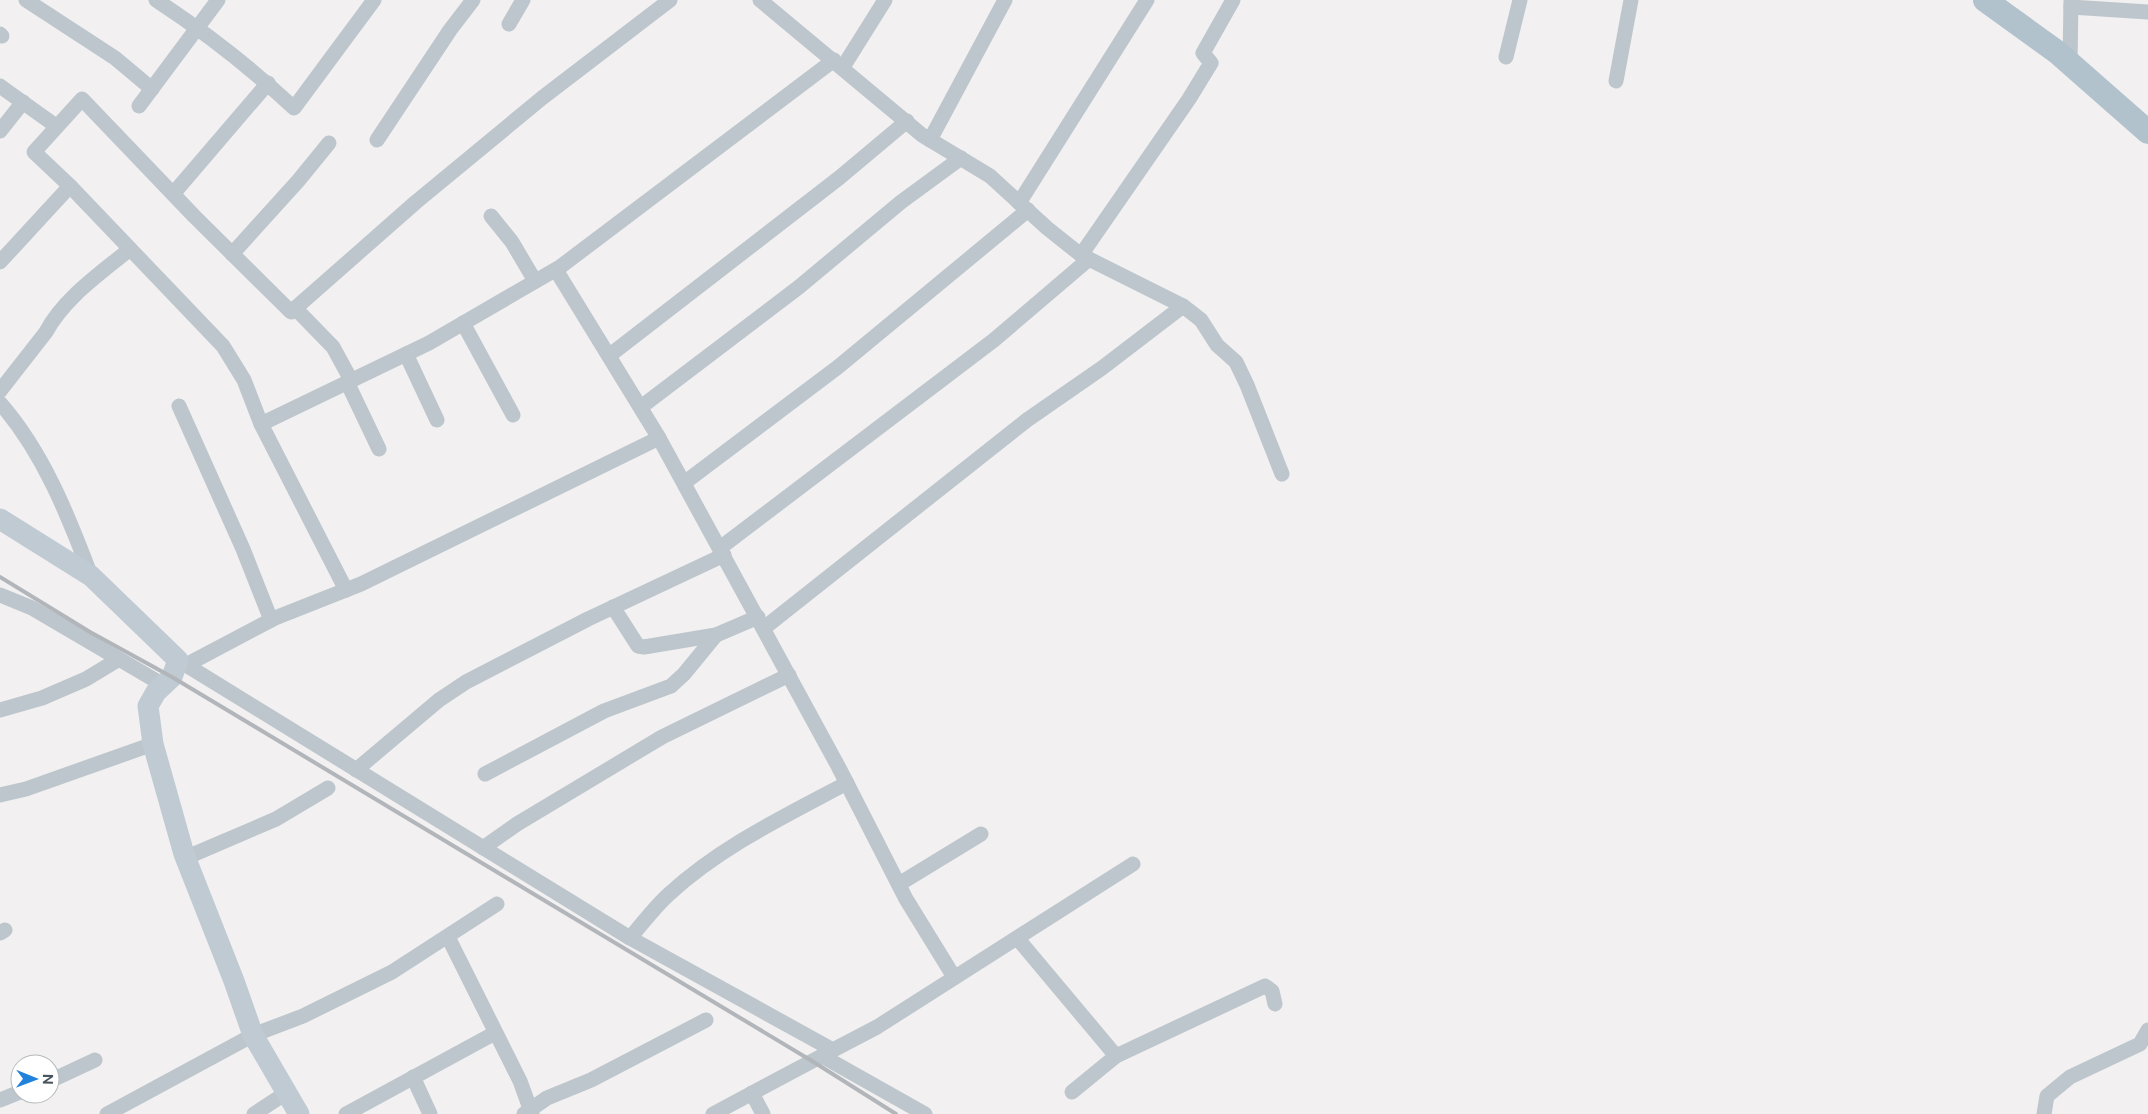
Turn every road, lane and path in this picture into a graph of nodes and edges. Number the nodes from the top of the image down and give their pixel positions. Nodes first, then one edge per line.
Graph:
1 (26, 0) edge
2 (156, 0) edge
3 (218, 0) edge
4 (374, 0) edge
5 (473, 0) edge
6 (523, 0) edge
7 (670, 0) edge
8 (885, 0) edge
9 (1006, 0) edge
10 (1147, 0) edge
11 (1233, 0) edge
12 (1520, 0) edge
13 (1631, 0) edge
14 (1985, 0) edge
15 (764, 1) edge
16 (2071, 4) edge
17 (2148, 12) edge
18 (509, 24) dead end
19 (198, 28) junction
20 (1506, 57) dead end
21 (838, 64) junction
22 (2070, 64) junction
23 (1616, 81) dead end
24 (268, 83) junction
25 (0, 86) edge
26 (152, 89) junction
27 (22, 102) junction
28 (139, 106) dead end
29 (907, 121) junction
30 (56, 126) junction
31 (0, 132) edge
32 (2148, 132) edge
33 (377, 140) dead end
34 (930, 140) junction
35 (329, 144) dead end
36 (960, 158) junction
37 (70, 186) junction
38 (173, 194) junction
39 (1023, 206) junction
40 (491, 216) dead end
41 (130, 249) junction
42 (232, 254) junction
43 (1085, 257) junction
44 (0, 262) edge
45 (556, 270) junction
46 (535, 281) junction
47 (1183, 306) junction
48 (294, 308) junction
49 (462, 323) junction
50 (406, 354) junction
51 (610, 355) junction
52 (349, 381) junction
53 (0, 391) edge
54 (0, 403) edge
55 (179, 406) dead end
56 (641, 407) junction
57 (513, 415) dead end
58 (437, 420) dead end
59 (261, 424) junction
60 (660, 438) junction
61 (379, 449) dead end
62 (1282, 474) dead end
63 (684, 483) junction
64 (0, 519) edge
65 (722, 552) junction
66 (91, 576) junction
67 (346, 590) junction
68 (0, 595) edge
69 (613, 607) junction
70 (270, 620) junction
71 (760, 622) junction
72 (716, 635) junction
73 (119, 659) junction
74 (182, 662) junction
75 (789, 675) junction
76 (164, 686) junction
77 (0, 710) edge
78 (152, 744) junction
79 (356, 770) junction
80 (485, 774) dead end
81 (847, 784) junction
82 (328, 788) dead end
83 (0, 795) edge
84 (980, 834) dead end
85 (483, 848) junction
86 (186, 858) junction
87 (1133, 864) dead end
88 (899, 884) junction
89 (497, 904) dead end
90 (448, 937) junction
91 (630, 938) junction
92 (1018, 939) junction
93 (954, 977) junction
94 (1275, 1004) dead end
95 (706, 1020) dead end
96 (2148, 1030) edge
97 (495, 1032) junction
98 (253, 1035) junction
99 (828, 1053) junction
100 (1116, 1056) junction
101 (96, 1060) dead end
102 (60, 1076) edge
103 (413, 1077) junction
104 (1072, 1092) dead end
105 (286, 1093) junction
106 (752, 1093) junction
107 (529, 1113) edge
108 (107, 1114) edge
109 (254, 1114) edge
110 (299, 1114) edge
111 (346, 1114) edge
112 (430, 1114) edge
113 (713, 1114) edge
114 (763, 1114) edge
115 (925, 1114) edge
116 (2044, 1114) edge

1 - 26 street
2 - 19 street
3 - 19 street
4 - 24 street
5 - 33 street
6 - 18 street
7 - 48 street
8 - 21 street
9 - 34 street
10 - 39 street
11 - 43 street
12 - 20 street
13 - 23 street
14 - 22 main road
15 - 21 street
16 - 17 street
16 - 22 street
19 - 24 street
19 - 26 street
21 - 29 street
21 - 45 street
22 - 32 main road
24 - 38 street
25 - 27 street
26 - 28 street
27 - 30 street
27 - 31 street
29 - 34 street
29 - 51 street
30 - 37 street
30 - 38 street
34 - 36 street
35 - 42 street
36 - 39 street
36 - 56 street
37 - 41 street
37 - 44 street
38 - 42 street
39 - 43 street
39 - 63 street
40 - 46 street
41 - 53 street
41 - 59 street
42 - 48 street
43 - 47 street
43 - 65 street
45 - 46 street
45 - 51 street
46 - 49 street
47 - 62 street
47 - 71 street
48 - 52 street
49 - 50 street
49 - 57 street
50 - 52 street
50 - 58 street
51 - 56 street
52 - 59 street
52 - 61 street
54 - 66 street
55 - 70 street
56 - 60 street
59 - 67 street
60 - 63 street
60 - 67 street
63 - 65 street
64 - 66 street
65 - 69 street
65 - 71 street
66 - 74 street
67 - 70 street
68 - 73 street
69 - 72 street
69 - 79 street
70 - 74 street
71 - 72 street
71 - 75 street
72 - 80 street
73 - 76 street
73 - 77 street
74 - 76 street
74 - 79 street
75 - 81 street
75 - 85 street
76 - 78 street
78 - 83 street
78 - 86 street
79 - 85 street
81 - 88 street
81 - 91 street
82 - 86 street
84 - 88 street
85 - 91 street
86 - 98 street
87 - 92 street
88 - 93 street
89 - 90 street
90 - 97 street
90 - 98 street
91 - 99 street
92 - 93 street
92 - 100 street
93 - 99 street
94 - 100 street
95 - 107 street
96 - 116 street
97 - 103 street
97 - 107 street
98 - 105 street
98 - 108 street
99 - 106 street
99 - 115 street
100 - 104 street
101 - 102 street
103 - 111 street
103 - 112 street
105 - 109 street
105 - 110 street
106 - 113 street
106 - 114 street

